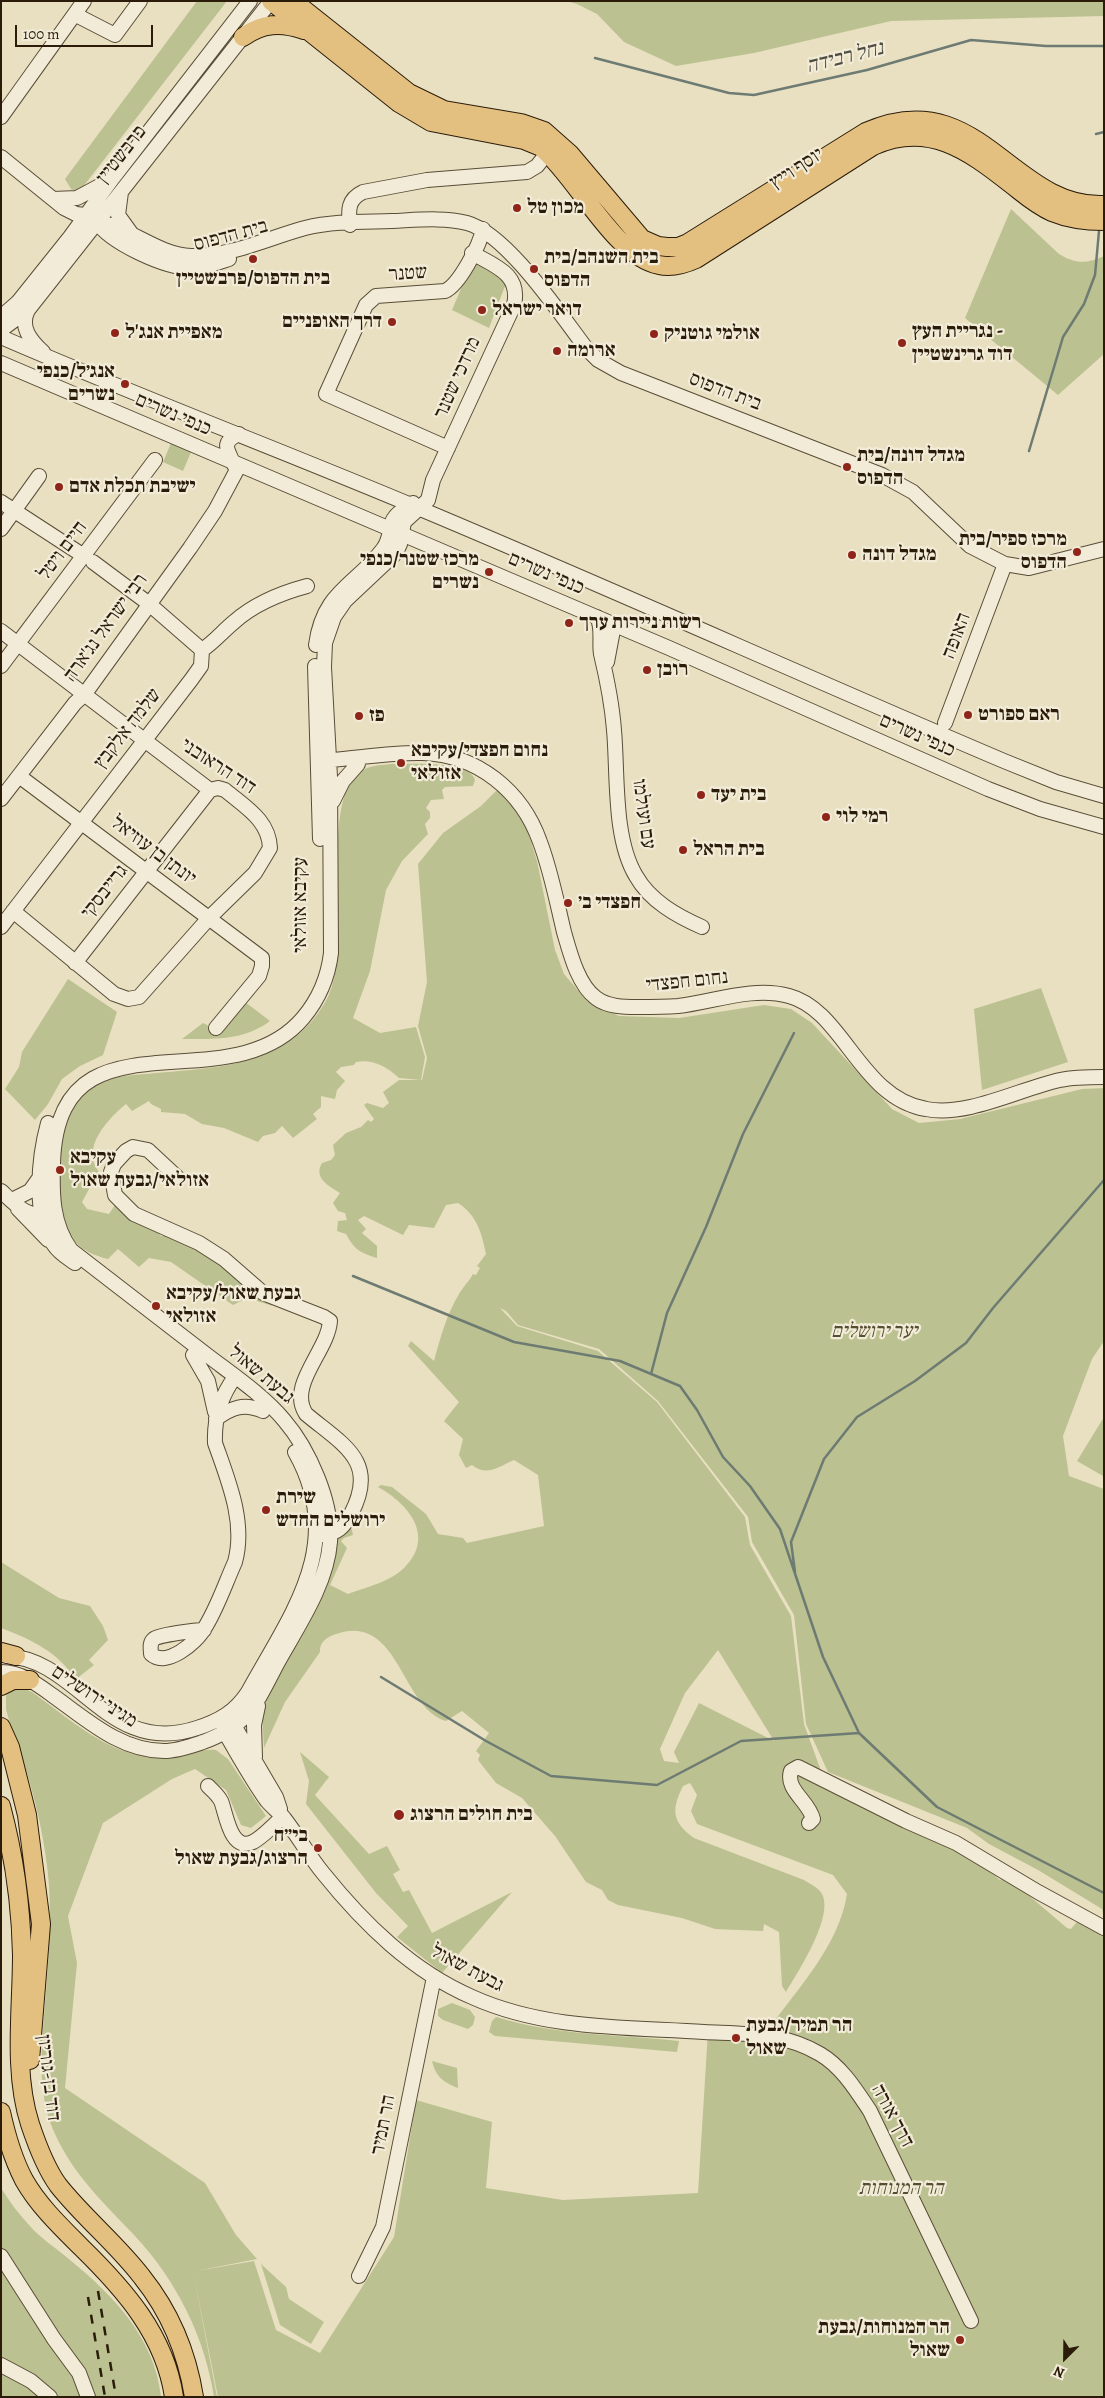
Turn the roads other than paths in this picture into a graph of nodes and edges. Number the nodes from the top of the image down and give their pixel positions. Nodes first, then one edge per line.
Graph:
1 (84, 1) edge
2 (140, 1) edge
3 (250, 1) edge
4 (271, 1) edge
5 (293, 1) edge
6 (308, 1) edge
7 (76, 15) junction
8 (315, 27) junction
9 (243, 37) junction
10 (1, 117) edge
11 (549, 148) junction
12 (1, 157) edge
13 (113, 178) junction
14 (121, 189) junction
15 (57, 202) junction
16 (1104, 206) edge
17 (92, 216) junction
18 (1104, 221) edge
19 (352, 223) junction
20 (483, 230) junction
21 (137, 238) junction
22 (75, 240) junction
23 (115, 240) junction
24 (472, 254) junction
25 (28, 310) junction
26 (1, 317) edge
27 (1, 330) edge
28 (1, 337) edge
29 (51, 359) junction
30 (1, 363) edge
31 (239, 434) junction
32 (448, 448) junction
33 (155, 460) dead end
34 (236, 468) junction
35 (39, 476) dead end
36 (1, 502) edge
37 (415, 507) junction
38 (15, 510) junction
39 (372, 522) junction
40 (1, 529) edge
41 (396, 532) junction
42 (425, 544) junction
43 (1104, 549) edge
44 (385, 556) junction
45 (89, 559) junction
46 (1005, 564) junction
47 (307, 586) dead end
48 (148, 603) junction
49 (597, 617) junction
50 (614, 625) junction
51 (1, 631) edge
52 (18, 644) junction
53 (202, 650) junction
54 (1, 666) edge
55 (606, 672) junction
56 (84, 694) junction
57 (945, 723) dead end
58 (328, 730) junction
59 (145, 740) junction
60 (358, 761) junction
61 (326, 764) junction
62 (19, 776) junction
63 (210, 790) junction
64 (1104, 796) edge
65 (1, 799) edge
66 (330, 809) junction
67 (81, 822) junction
68 (1104, 827) edge
69 (146, 871) junction
70 (13, 911) junction
71 (209, 918) junction
72 (702, 926) dead end
73 (1, 927) edge
74 (75, 963) junction
75 (216, 1028) dead end
76 (1104, 1078) edge
77 (40, 1177) junction
78 (177, 1177) dead end
79 (8, 1197) edge
80 (45, 1211) junction
81 (54, 1246) junction
82 (193, 1355) junction
83 (233, 1380) junction
84 (263, 1411) junction
85 (216, 1419) junction
86 (324, 1535) junction
87 (204, 1630) dead end
88 (6, 1655) edge
89 (1, 1672) edge
90 (30, 1680) junction
91 (1, 1686) edge
92 (262, 1692) junction
93 (223, 1718) junction
94 (1, 1727) edge
95 (230, 1730) junction
96 (192, 1746) junction
97 (240, 1758) junction
98 (255, 1760) junction
99 (208, 1786) dead end
100 (1, 1806) edge
101 (283, 1817) junction
102 (809, 1823) dead end
103 (1104, 1928) edge
104 (434, 1977) junction
105 (698, 2031) joint
106 (25, 2098) junction
107 (1, 2112) edge
108 (1, 2256) edge
109 (359, 2276) dead end
110 (971, 2320) dead end
111 (1, 2365) edge
112 (50, 2397) edge
113 (88, 2397) edge
114 (174, 2397) edge
115 (194, 2397) edge

1 - 7 street
2 - 7 street
3 - 13 street, פרבשטיין
4 - 8 main road
4 - 9 street, פרבשטיין
5 - 8 main road
6 - 8 main road
7 - 10 street
8 - 9 main road
8 - 11 main road
9 - 14 street, פרבשטיין
11 - 16 main road, יוסף וייץ
11 - 18 main road, יוסף וייץ
11 - 19 street
12 - 15 street
13 - 15 street
13 - 17 street, פרבשטיין
14 - 17 street, פרבשטיין
14 - 21 street
15 - 17 street
15 - 22 street
17 - 21 street, בית הדפוס
17 - 22 street, פרבשטיין
17 - 23 street, בית הדפוס
19 - 20 street, בית הדפוס
19 - 21 street, בית הדפוס
19 - 23 street, בית הדפוס
20 - 24 street
20 - 46 street, בית הדפוס
22 - 23 street
22 - 25 street, פרבשטיין
22 - 26 street, פרבשטיין
24 - 32 street, מרדכי שטנר
24 - 32 street, שטנר
25 - 27 street, פרבשטיין
25 - 29 street
28 - 29 street, כנפי נשרים
29 - 31 street, כנפי נשרים
30 - 34 street, כנפי נשרים
31 - 34 street
31 - 37 street, כנפי נשרים
32 - 37 street, מרדכי שטנר
33 - 45 street, חיים ויטל
34 - 39 street, כנפי נשרים
34 - 48 street, רבי ישראל נג'ארה
35 - 38 street
36 - 38 street
37 - 41 street, עקיבא אזולאי
37 - 64 street, כנפי נשרים
38 - 40 street
38 - 45 street
39 - 41 street, כנפי נשרים
39 - 44 street
41 - 42 street, כנפי נשרים
41 - 44 street, עקיבא אזולאי
42 - 44 street
42 - 49 street, כנפי נשרים
43 - 46 street, בית הדפוס
44 - 58 street, עקיבא אזולאי
44 - 61 street, עקיבא אזולאי
45 - 48 street
45 - 52 street, חיים ויטל
46 - 57 street, האופה
47 - 53 street
48 - 53 street
48 - 56 street, רבי ישראל נג'ארה
49 - 50 street, כנפי נשרים
49 - 55 street, עם ועולמו
50 - 55 street, עם ועולמו
50 - 68 street, כנפי נשרים
51 - 52 street, דוד הראובני
52 - 54 street, חיים ויטל
52 - 56 street, דוד הראובני
53 - 59 street, שלמה אלקבץ
55 - 72 street, עם ועולמו
56 - 59 street, דוד הראובני
56 - 62 street, רבי ישראל נג'ארה
58 - 60 street
58 - 61 street, עקיבא אזולאי
59 - 63 street, דוד הראובני
59 - 67 street, שלמה אלקבץ
60 - 61 street, נחום חפצדי
60 - 66 street
60 - 76 street, נחום חפצדי
61 - 66 street, עקיבא אזולאי
61 - 77 street, עקיבא אזולאי
62 - 65 street, רבי ישראל נג'ארה
62 - 67 street, יונתן בן עוזיאל
63 - 69 street, גרייבסקי
63 - 71 street, דוד הראובני
66 - 80 street, עקיבא אזולאי
67 - 69 street, יונתן בן עוזיאל
67 - 70 street, שלמה אלקבץ
69 - 71 street, יונתן בן עוזיאל
69 - 74 street, גרייבסקי
70 - 73 street, שלמה אלקבץ
70 - 74 street
71 - 74 street
71 - 75 street, יונתן בן עוזיאל
77 - 79 street
77 - 80 street, עקיבא אזולאי
78 - 86 street
79 - 80 street
79 - 81 street
80 - 81 street, גבעת שאול
80 - 83 street, גבעת שאול
81 - 82 street, גבעת שאול
82 - 83 street, גבעת שאול
82 - 85 street
83 - 84 street, גבעת שאול
83 - 85 street
83 - 86 street, גבעת שאול
84 - 85 street
84 - 86 street, גבעת שאול
85 - 87 street
86 - 92 street, גבעת שאול
86 - 93 street, גבעת שאול
88 - 93 street, מגיני ירושלים
89 - 90 street, מגיני ירושלים
90 - 91 main road
90 - 96 street, מגיני ירושלים
92 - 95 street, גבעת שאול
92 - 98 street
93 - 95 street, גבעת שאול
94 - 106 main road
95 - 96 street, מגיני ירושלים
95 - 97 street, גבעת שאול
95 - 98 street, גבעת שאול
96 - 97 street
97 - 101 street, גבעת שאול
98 - 101 street, גבעת שאול
99 - 101 street
100 - 106 main road, דוד בן-גוריון
101 - 104 street, גבעת שאול
102 - 103 street
104 - 105 street, גבעת שאול
104 - 109 street, הר תמיר
105 - 110 street, דרך אורה
106 - 115 main road, דוד בן-גוריון
107 - 114 main road
108 - 113 street
111 - 112 street

